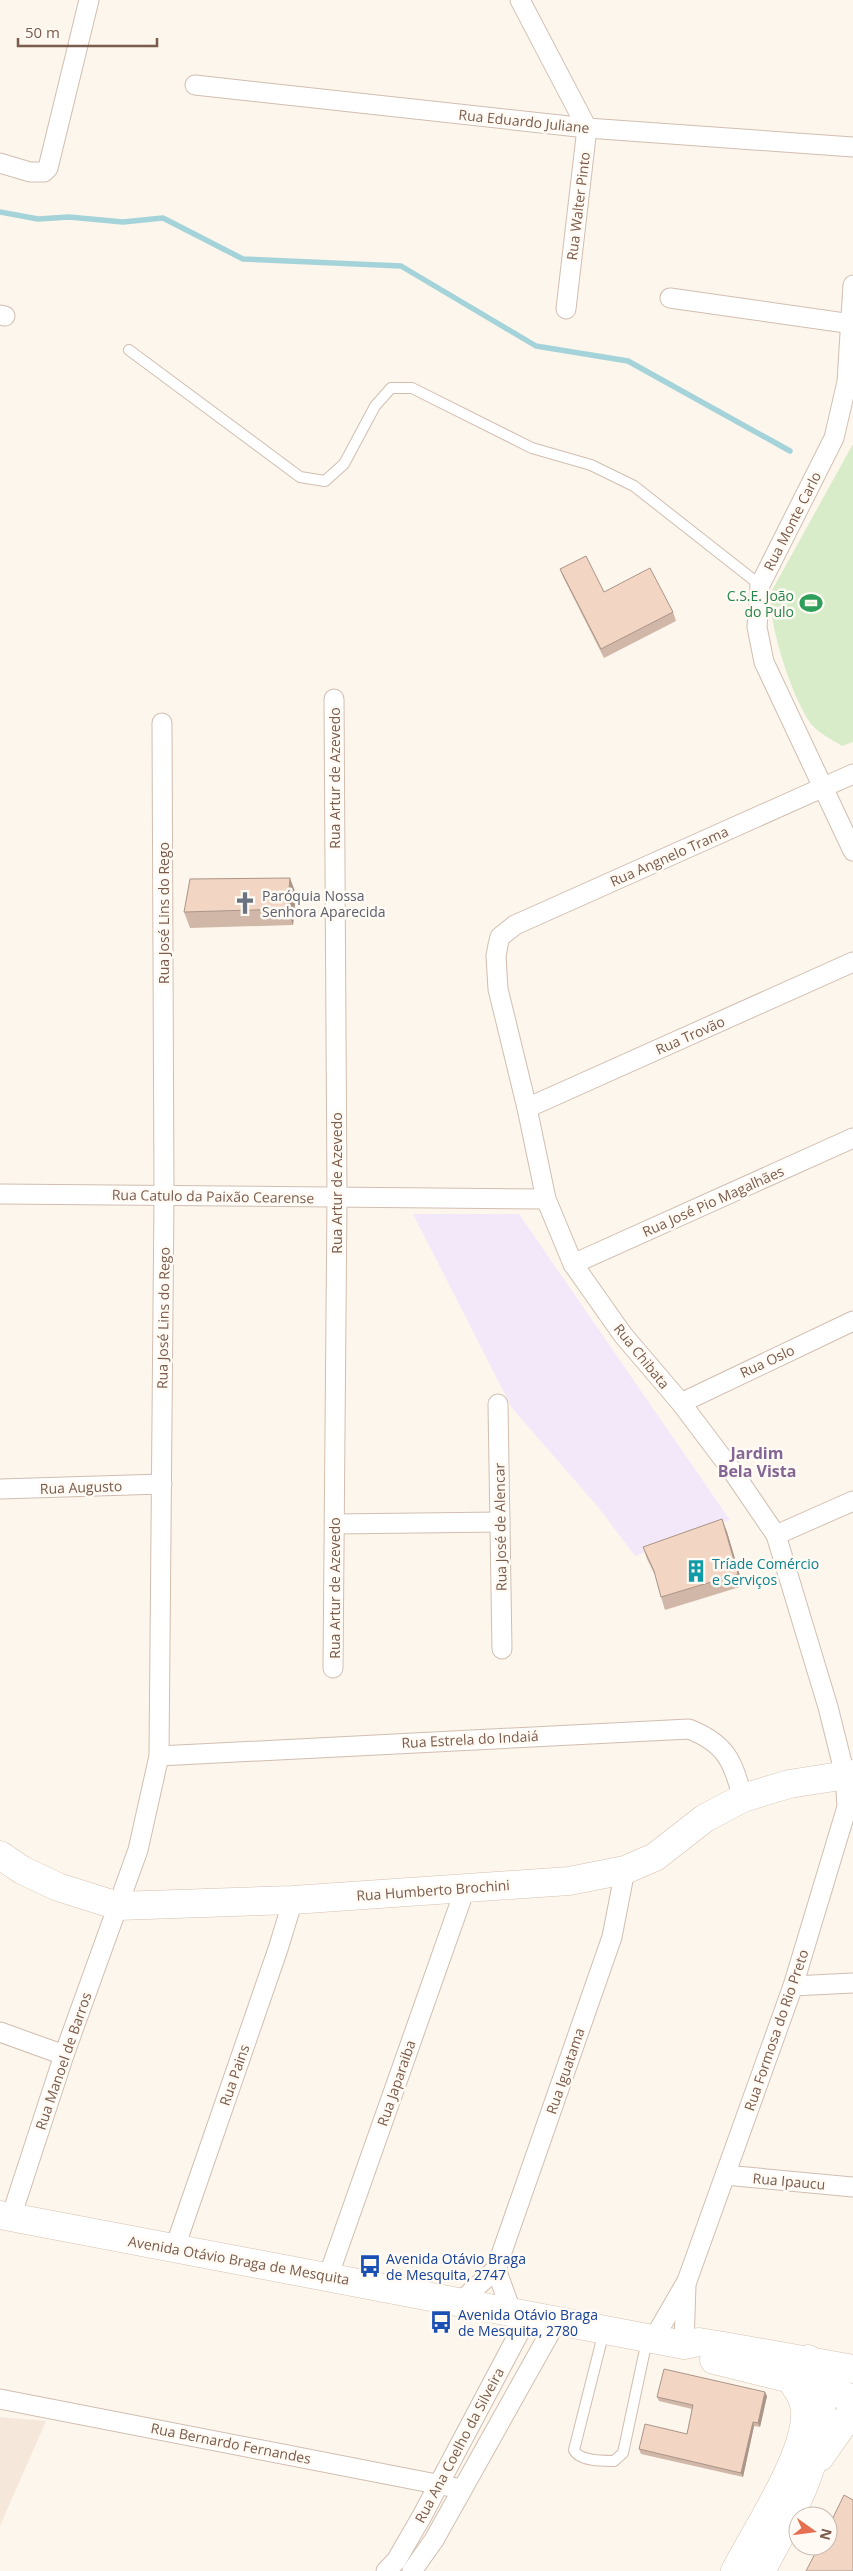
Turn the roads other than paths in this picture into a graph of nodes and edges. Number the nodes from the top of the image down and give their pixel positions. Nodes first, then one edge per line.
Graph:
1 (89, 0) edge
2 (520, 0) edge
3 (195, 86) dead end
4 (587, 128) junction
5 (853, 147) edge
6 (0, 164) edge
7 (853, 285) edge
8 (670, 298) dead end
9 (566, 309) dead end
10 (852, 323) edge
11 (129, 350) dead end
12 (760, 585) junction
13 (334, 699) dead end
14 (162, 724) dead end
15 (853, 774) edge
16 (823, 786) junction
17 (853, 851) edge
18 (515, 925) joint
19 (853, 962) edge
20 (527, 1108) junction
21 (853, 1138) edge
22 (0, 1194) edge
23 (164, 1195) junction
24 (337, 1197) junction
25 (546, 1199) junction
26 (573, 1264) junction
27 (853, 1321) edge
28 (681, 1403) junction
29 (498, 1404) dead end
30 (162, 1484) junction
31 (0, 1489) edge
32 (853, 1501) edge
33 (500, 1522) junction
34 (335, 1524) junction
35 (776, 1535) junction
36 (502, 1649) dead end
37 (333, 1668) dead end
38 (159, 1756) junction
39 (849, 1774) edge
40 (743, 1798) junction
41 (0, 1855) edge
42 (625, 1870) junction
43 (464, 1888) junction
44 (293, 1900) junction
45 (118, 1906) junction
46 (853, 1983) edge
47 (793, 1986) junction
48 (0, 2032) edge
49 (64, 2055) junction
50 (725, 2175) junction
51 (853, 2188) edge
52 (5, 2216) edge
53 (174, 2250) junction
54 (496, 2269) junction
55 (328, 2277) junction
56 (686, 2281) junction
57 (460, 2302) junction
58 (520, 2314) junction
59 (556, 2322) junction
60 (604, 2331) junction
61 (650, 2339) junction
62 (684, 2346) junction
63 (808, 2359) junction
64 (853, 2369) edge
65 (791, 2380) junction
66 (820, 2386) junction
67 (853, 2391) edge
68 (0, 2399) edge
69 (853, 2399) edge
70 (853, 2410) edge
71 (439, 2484) junction
72 (462, 2489) junction
73 (802, 2489) junction
74 (750, 2568) edge
75 (386, 2571) edge
76 (412, 2571) edge

1 - 6 street
2 - 4 street
3 - 4 street, Rua Eduardo Juliane
4 - 5 street, Rua Eduardo Juliane
4 - 9 street, Rua Walter Pinto
7 - 10 street, Rua Monte Carlo
8 - 10 street
10 - 12 street, Rua Monte Carlo
11 - 12 lane
12 - 16 street, Rua Monte Carlo
13 - 24 street, Rua Artur de Azevedo
14 - 23 street, Rua José Lins do Rego
15 - 16 street, Rua Angnelo Trama
16 - 17 street, Rua Monte Carlo
16 - 18 street, Rua Angnelo Trama
18 - 20 street, Rua Chibata
19 - 20 street, Rua Trovão
20 - 25 street, Rua Chibata
21 - 26 street, Rua José Pio Magalhães
22 - 23 street, Rua Catulo da Paixão Cearense
23 - 24 street, Rua Catulo da Paixão Cearense
23 - 30 street, Rua José Lins do Rego
24 - 25 street, Rua Catulo da Paixão Cearense
24 - 34 street, Rua Artur de Azevedo
25 - 26 street, Rua Chibata
26 - 28 street, Rua Chibata
27 - 28 street, Rua Oslo
28 - 35 street, Rua Chibata
29 - 33 street, Rua José de Alencar
30 - 31 street, Rua Augusto
30 - 38 street, Rua José Lins do Rego
32 - 35 street
33 - 34 street
33 - 36 street, Rua José de Alencar
34 - 37 street, Rua Artur de Azevedo
35 - 39 street, Rua Chibata
38 - 40 street, Rua Estrela do Indaiá
38 - 45 street, Rua José Lins do Rego
39 - 40 street, Rua Humberto Brochini
39 - 47 street, Rua Formosa do Rio Preto
40 - 42 street, Rua Humberto Brochini
41 - 45 street, Rua Humberto Brochini
42 - 43 street, Rua Humberto Brochini
42 - 54 street, Rua Iguatama
43 - 44 street, Rua Humberto Brochini
43 - 55 street, Rua Japaraiba
44 - 45 street, Rua Humberto Brochini
44 - 53 street, Rua Pains
45 - 49 street, Rua Manoel de Barros
46 - 47 street
47 - 50 street, Rua Formosa do Rio Preto
48 - 49 street
49 - 52 street, Rua Manoel de Barros
50 - 51 street, Rua Ipaucu
50 - 56 street, Rua Formosa do Rio Preto
52 - 53 street, Avenida Otávio Braga de Mesquita
53 - 55 street, Avenida Otávio Braga de Mesquita
54 - 57 street, Rua Iguatama
54 - 58 street
55 - 57 street, Avenida Otávio Braga de Mesquita
56 - 61 street, Rua Formosa do Rio Preto
56 - 62 street, Rua Formosa do Rio Preto
57 - 58 street, Avenida Otávio Braga de Mesquita
58 - 59 street, Avenida Otávio Braga de Mesquita
58 - 71 street, Rua Ana Coelho da Silveira
59 - 60 street, Avenida Otávio Braga de Mesquita
59 - 72 street, Rua Ana Coelho da Silveira
60 - 61 street, Avenida Otávio Braga de Mesquita
60 - 61 lane
61 - 62 street, Avenida Otávio Braga de Mesquita
62 - 63 street, Avenida Otávio Braga de Mesquita
62 - 65 street, Avenida Otávio Braga de Mesquita
63 - 64 street, Avenida Otávio Braga de Mesquita
63 - 66 street
65 - 66 street, Avenida Otávio Braga de Mesquita
65 - 74 street
66 - 67 street
66 - 69 street, Avenida Otávio Braga de Mesquita
66 - 73 street
68 - 71 street, Rua Bernardo Fernandes
70 - 73 street
71 - 72 street, Rua Bernardo Fernandes
71 - 75 street, Rua Ana Coelho da Silveira
72 - 76 street, Rua Ana Coelho da Silveira
73 - 74 street

